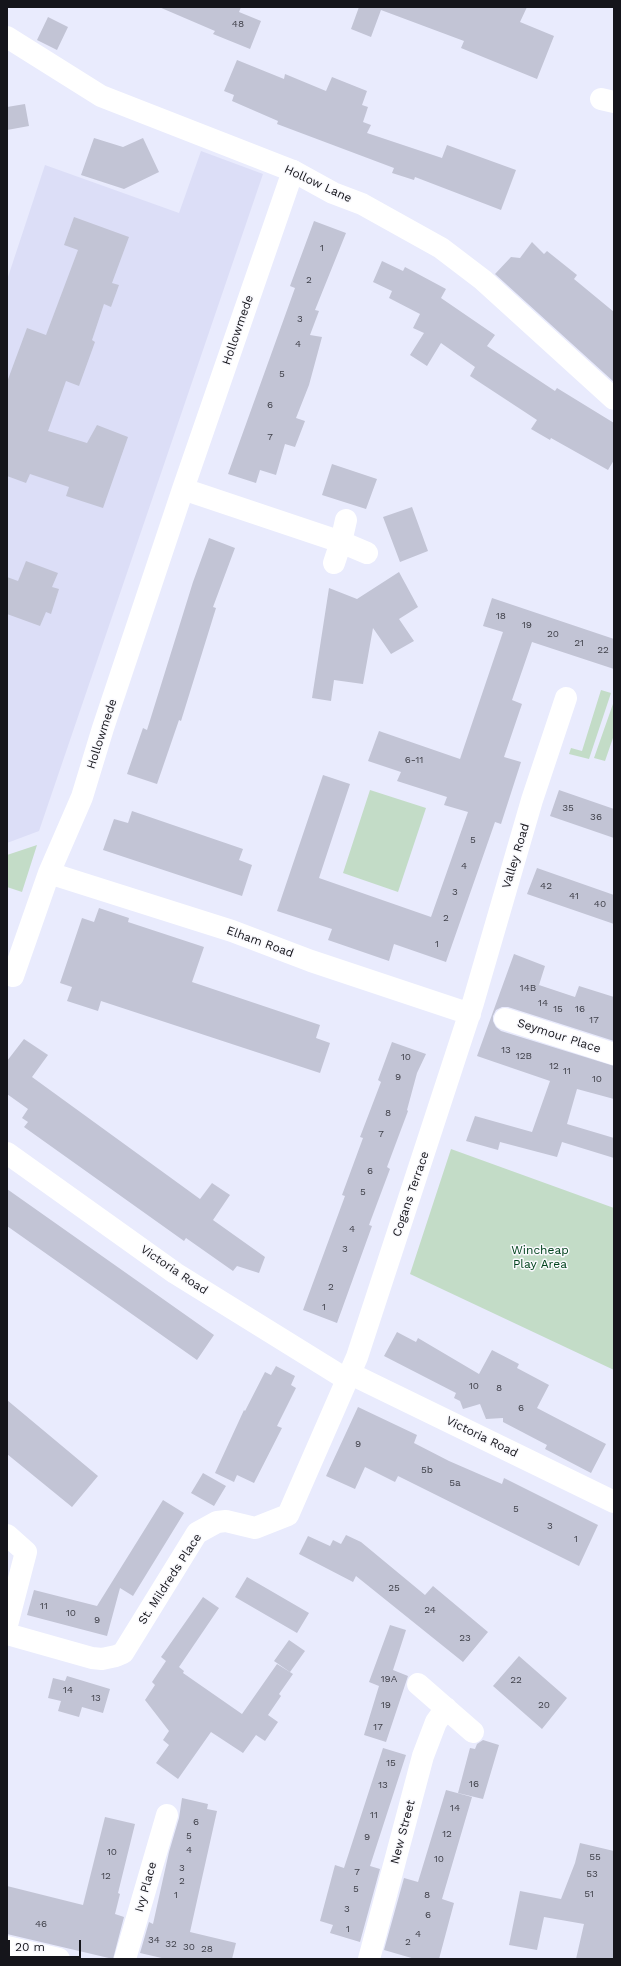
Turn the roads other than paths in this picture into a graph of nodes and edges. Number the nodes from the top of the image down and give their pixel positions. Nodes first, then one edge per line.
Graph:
1 (7, 37) edge
2 (293, 171) junction
3 (614, 399) edge
4 (183, 489) junction
5 (346, 520) dead end
6 (341, 542) junction
7 (367, 553) dead end
8 (334, 563) dead end
9 (566, 698) dead end
10 (49, 872) junction
11 (13, 976) dead end
12 (470, 1014) junction
13 (505, 1019) dead end
14 (614, 1054) edge
15 (7, 1153) edge
16 (348, 1376) junction
17 (614, 1502) edge
18 (7, 1535) edge
19 (7, 1624) edge
20 (7, 1634) edge
21 (418, 1684) dead end
22 (446, 1708) junction
23 (473, 1732) dead end
24 (167, 1815) dead end
25 (7, 1947) edge
26 (36, 1956) edge
27 (59, 1959) edge
28 (125, 1959) edge
29 (369, 1959) edge

1 - 2 street, Hollow Lane
2 - 3 street, Hollow Lane
2 - 4 street, Hollowmede
4 - 6 street
4 - 10 street, Hollowmede
5 - 6 street
6 - 7 street
6 - 8 street
9 - 12 street, Valley Road
10 - 11 street, Hollowmede
10 - 12 street, Elham Road
12 - 16 street, Cogans Terrace
13 - 14 street, Seymour Place
15 - 16 street, Victoria Road
16 - 17 street, Victoria Road
16 - 20 street, St. Mildreds Place
18 - 19 street
21 - 22 street
22 - 23 street
22 - 29 street, New Street
24 - 28 street, Ivy Place
25 - 26 street
26 - 27 street

